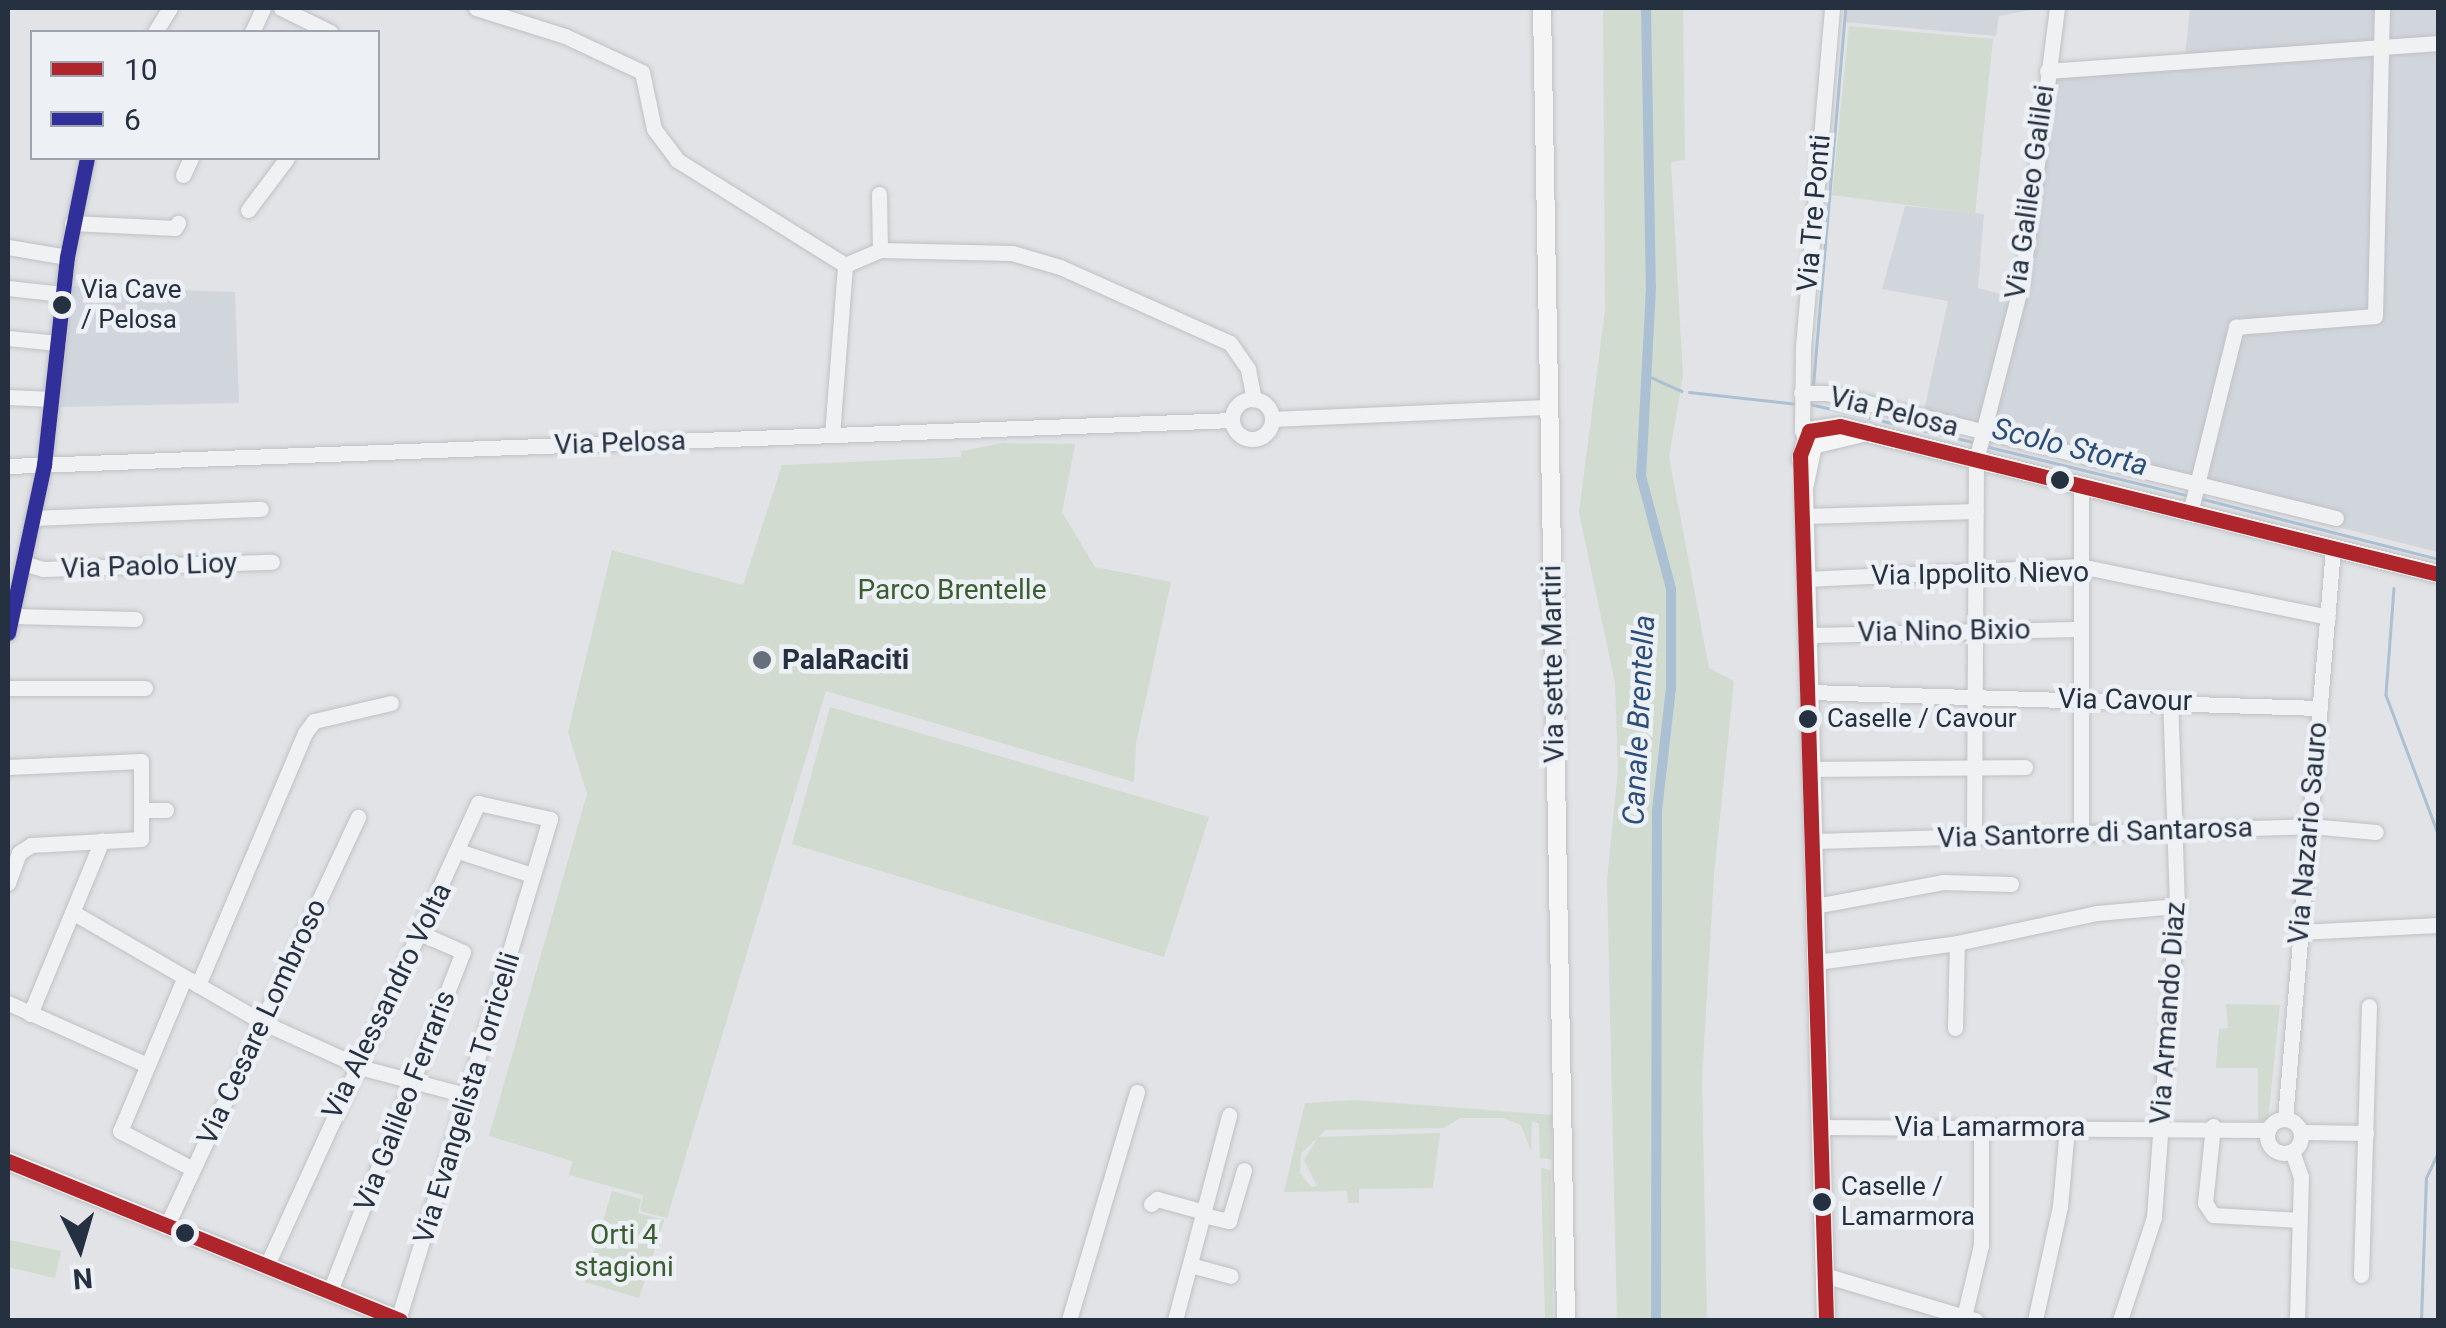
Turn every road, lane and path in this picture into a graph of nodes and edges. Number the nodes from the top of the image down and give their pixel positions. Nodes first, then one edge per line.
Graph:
1 (170, 8) edge
2 (281, 8) edge
3 (476, 8) edge
4 (1542, 8) edge
5 (1832, 8) edge
6 (2057, 8) edge
7 (2382, 8) edge
8 (157, 30) edge
9 (328, 30) edge
10 (2438, 43) edge
11 (2381, 47) junction
12 (2046, 72) junction
13 (87, 160) edge
14 (191, 160) edge
15 (286, 160) edge
16 (183, 175) dead end
17 (879, 194) dead end
18 (248, 210) dead end
19 (178, 222) dead end
20 (72, 223) junction
21 (8, 247) edge
22 (880, 250) junction
23 (67, 258) junction
24 (844, 265) junction
25 (8, 288) edge
26 (63, 294) junction
27 (8, 338) edge
28 (58, 343) junction
29 (8, 397) edge
30 (51, 399) junction
31 (1254, 399) junction
32 (1546, 407) junction
33 (1805, 412) junction
34 (1272, 419) junction
35 (1232, 420) junction
36 (1867, 432) junction
37 (1983, 434) junction
38 (832, 435) junction
39 (1977, 458) junction
40 (44, 465) junction
41 (8, 466) edge
42 (2081, 486) junction
43 (2198, 486) junction
44 (261, 508) dead end
45 (2191, 510) junction
46 (1976, 511) junction
47 (1805, 516) junction
48 (34, 518) junction
49 (2336, 518) dead end
50 (2332, 548) junction
51 (272, 562) dead end
52 (26, 564) junction
53 (2080, 566) junction
54 (1974, 573) junction
55 (2438, 574) edge
56 (1807, 579) junction
57 (13, 596) edge
58 (14, 616) junction
59 (2328, 616) junction
60 (135, 619) dead end
61 (2079, 629) junction
62 (1972, 630) junction
63 (8, 633) edge
64 (1809, 634) junction
65 (8, 688) edge
66 (145, 688) dead end
67 (1810, 692) junction
68 (1972, 695) junction
69 (2078, 700) junction
70 (2170, 700) junction
71 (391, 702) dead end
72 (2320, 708) junction
73 (1972, 766) junction
74 (2025, 766) dead end
75 (8, 768) edge
76 (1812, 769) junction
77 (141, 810) junction
78 (166, 810) dead end
79 (358, 817) dead end
80 (550, 819) joint
81 (2310, 826) junction
82 (2176, 830) junction
83 (2376, 832) dead end
84 (2081, 834) junction
85 (1974, 836) junction
86 (102, 840) junction
87 (1814, 841) junction
88 (458, 852) junction
89 (532, 875) junction
90 (8, 883) edge
91 (2011, 884) dead end
92 (1816, 906) junction
93 (2177, 906) junction
94 (74, 913) junction
95 (2438, 925) edge
96 (2299, 932) junction
97 (422, 934) junction
98 (1957, 943) junction
99 (1817, 962) junction
100 (191, 982) junction
101 (8, 1003) edge
102 (2369, 1006) dead end
103 (30, 1014) junction
104 (264, 1023) junction
105 (1955, 1028) dead end
106 (148, 1065) junction
107 (358, 1066) junction
108 (412, 1080) junction
109 (1138, 1092) dead end
110 (469, 1096) junction
111 (1229, 1115) dead end
112 (2285, 1119) junction
113 (2213, 1126) junction
114 (1820, 1127) junction
115 (2067, 1127) junction
116 (2160, 1128) junction
117 (1981, 1129) junction
118 (2268, 1130) junction
119 (2301, 1132) junction
120 (2366, 1133) junction
121 (2292, 1150) junction
122 (8, 1161) edge
123 (193, 1169) junction
124 (1244, 1170) dead end
125 (1151, 1204) dead end
126 (1203, 1213) junction
127 (2300, 1220) junction
128 (166, 1227) junction
129 (267, 1265) junction
130 (1190, 1266) junction
131 (2361, 1275) dead end
132 (1231, 1276) dead end
133 (1824, 1276) junction
134 (330, 1291) junction
135 (1943, 1316) edge
136 (1970, 1319) edge
137 (399, 1320) edge
138 (1069, 1320) edge
139 (1176, 1320) edge
140 (1566, 1320) edge
141 (1826, 1320) edge
142 (2035, 1320) edge
143 (2120, 1320) edge
144 (2297, 1320) edge

1 - 8 street
2 - 9 street
3 - 24 street
4 - 32 main road, Via sette Martiri
5 - 33 street, Via Tre Ponti
6 - 12 street
7 - 11 street
10 - 11 street, Via Galileo Galilei
11 - 12 street, Via Galileo Galilei
11 - 43 street
12 - 37 street, Via Galileo Galilei
13 - 20 street
14 - 16 street
15 - 18 street
17 - 22 street
19 - 20 street
20 - 23 street
21 - 23 street
22 - 24 street
22 - 31 street
23 - 26 street
24 - 38 street
25 - 26 street
26 - 28 street
27 - 28 street
28 - 30 street
29 - 30 street
30 - 40 street
31 - 34 street
31 - 35 street
32 - 34 street, Via Pelosa
32 - 140 main road, Via sette Martiri
33 - 36 main road, Via Pelosa
33 - 36 main road, Via Pelosa
33 - 37 street, Via Pelosa
33 - 47 main road
34 - 35 street, Via Pelosa
35 - 38 street, Via Pelosa
36 - 39 main road, Via Pelosa
37 - 39 street, Via Galileo Galilei
37 - 43 street, Via Pelosa
38 - 40 street, Via Pelosa
39 - 42 main road, Via Pelosa
39 - 46 street, Via Galileo Galilei
40 - 41 street, Via Pelosa
40 - 48 street
42 - 45 main road, Via Pelosa
42 - 53 street
43 - 45 street
43 - 49 street, Via Pelosa
44 - 48 street
45 - 50 main road, Via Pelosa
46 - 47 street
46 - 54 street, Via Galileo Galilei
47 - 56 main road
48 - 52 street
50 - 55 main road, Via Pelosa
50 - 59 street, Via Nazario Sauro
51 - 52 street, Via Paolo Lioy
52 - 57 street
53 - 54 street, Via Ippolito Nievo
53 - 59 street, Via Ippolito Nievo
53 - 61 street
54 - 56 street, Via Ippolito Nievo
54 - 62 street, Via Galileo Galilei
56 - 64 main road
57 - 58 street
58 - 60 street
58 - 63 street
59 - 72 street, Via Nazario Sauro
61 - 62 street, Via Nino Bixio
61 - 69 street
62 - 64 street, Via Nino Bixio
62 - 68 street, Via Galileo Galilei
64 - 67 main road
65 - 66 street
67 - 68 street, Via Cavour
67 - 76 main road
68 - 69 street, Via Cavour
68 - 73 street, Via Galileo Galilei
69 - 70 street, Via Cavour
69 - 84 street
70 - 72 street, Via Cavour
70 - 82 street, Via Armando Diaz
71 - 100 street
72 - 81 street, Via Nazario Sauro
73 - 74 street
73 - 76 street
73 - 85 street, Via Galileo Galilei
75 - 77 street
76 - 87 main road
77 - 78 street
77 - 86 street
79 - 104 street, Via Cesare Lombroso
80 - 88 street, Via Alessandro Volta
80 - 89 street, Via Evangelista Torricelli
81 - 82 street, Via Santorre di Santarosa
81 - 83 street, Via Santorre di Santarosa
81 - 96 street, Via Nazario Sauro
82 - 84 street, Via Santorre di Santarosa
82 - 93 street, Via Armando Diaz
84 - 85 street, Via Santorre di Santarosa
85 - 87 street, Via Santorre di Santarosa
86 - 90 street
86 - 94 street
87 - 92 main road
88 - 89 street
88 - 97 street, Via Alessandro Volta
89 - 110 street, Via Evangelista Torricelli
91 - 92 street
92 - 99 main road
93 - 98 street
93 - 116 street, Via Armando Diaz
94 - 100 street
94 - 103 street
95 - 96 street
96 - 112 street, Via Nazario Sauro
97 - 107 street, Via Alessandro Volta
97 - 108 street, Via Galileo Ferraris
98 - 99 street
98 - 105 street
99 - 114 main road
100 - 104 street
100 - 106 street
101 - 103 street
102 - 120 street
103 - 106 street
104 - 107 street
104 - 123 street, Via Cesare Lombroso
106 - 123 street
107 - 108 street
107 - 129 street, Via Alessandro Volta
108 - 110 street
108 - 134 street, Via Galileo Ferraris
109 - 138 street
110 - 137 street, Via Evangelista Torricelli
111 - 126 street
112 - 118 street
112 - 119 street
113 - 116 street
113 - 118 street
113 - 127 street
114 - 117 street, Via Lamarmora
114 - 133 main road
115 - 116 street, Via Lamarmora
115 - 117 street, Via Lamarmora
115 - 142 street
116 - 143 street, Via Armando Diaz
117 - 136 street
118 - 121 street
119 - 120 street
119 - 121 street
120 - 131 street
121 - 127 street
122 - 128 main road
123 - 128 street, Via Cesare Lombroso
124 - 126 street
125 - 126 street
126 - 130 street
127 - 144 street
128 - 129 main road
129 - 134 main road
130 - 132 street
130 - 139 street
133 - 135 street
133 - 141 main road
134 - 137 main road
135 - 136 street

